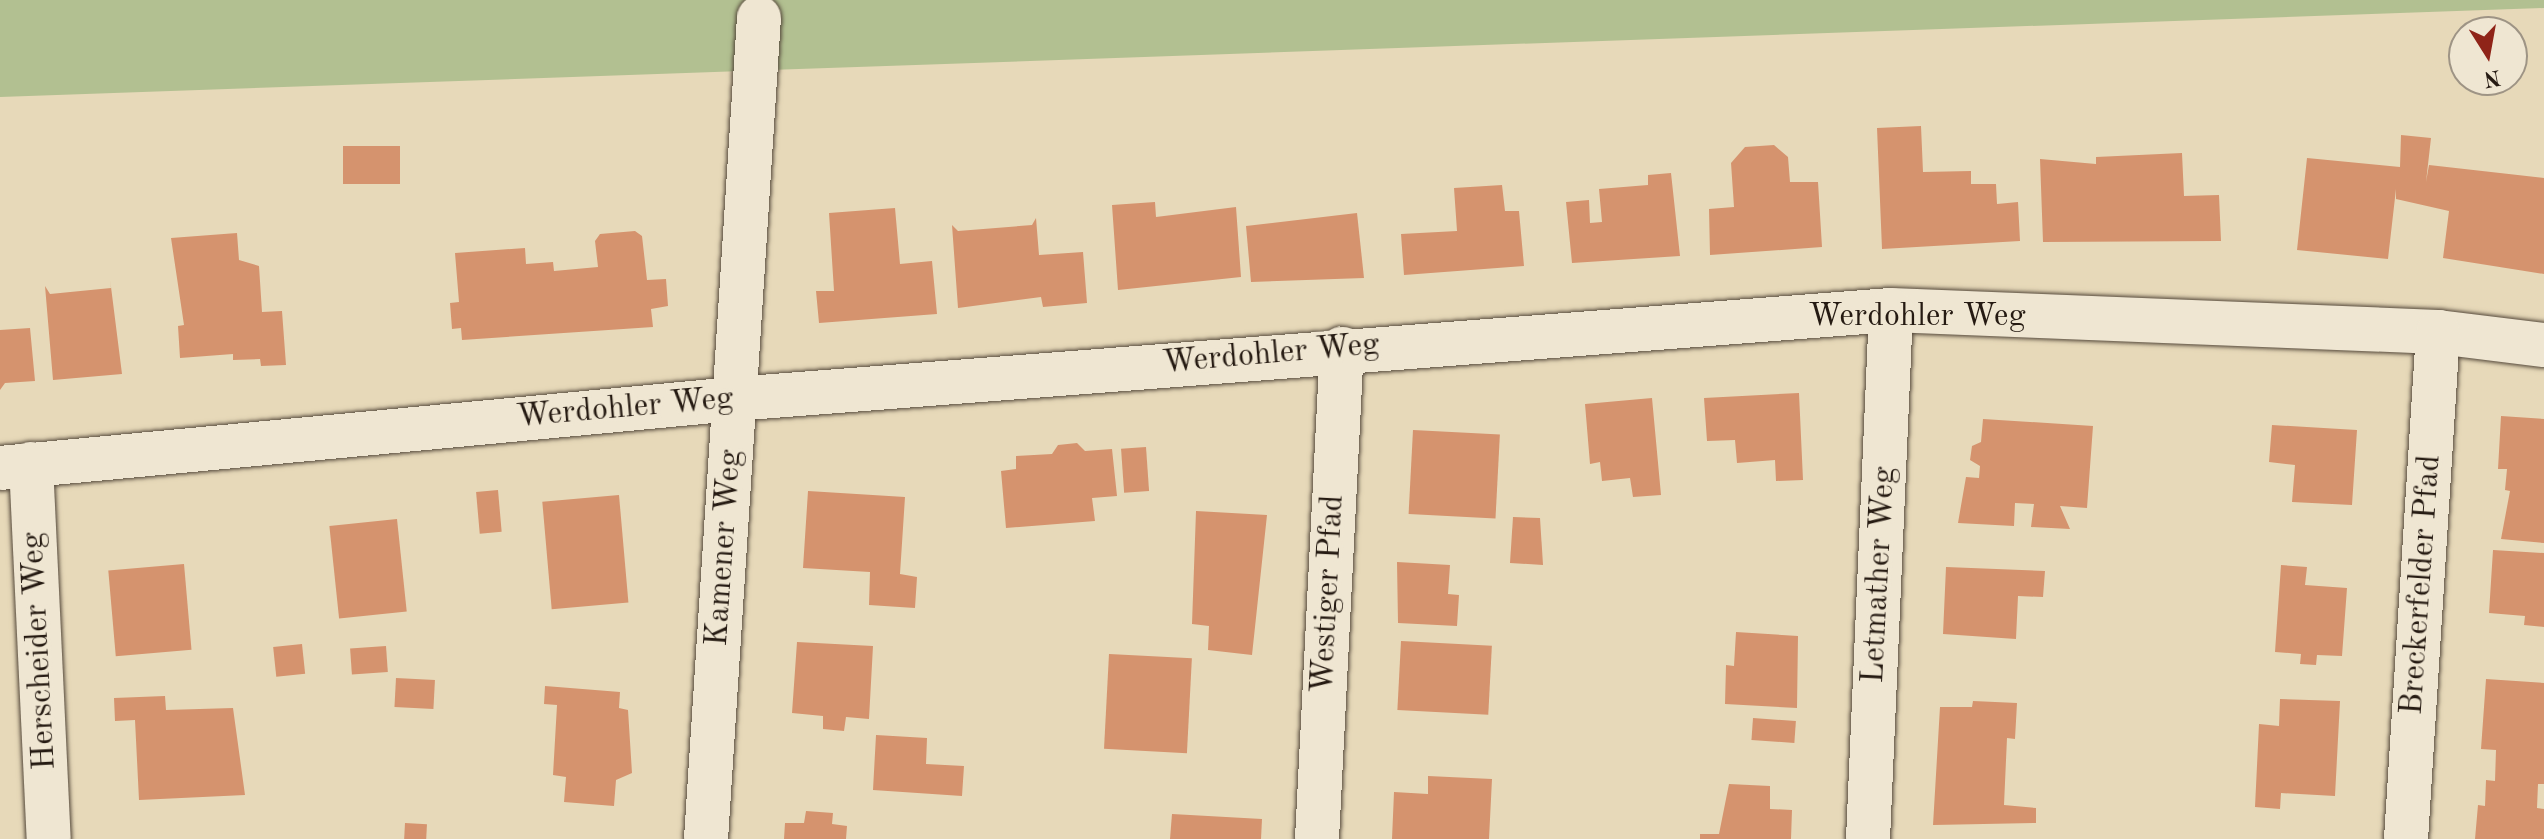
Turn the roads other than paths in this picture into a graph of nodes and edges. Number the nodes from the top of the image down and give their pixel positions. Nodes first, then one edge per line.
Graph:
1 (759, 18) dead end
2 (1891, 310) junction
3 (2438, 332) junction
4 (2544, 345) edge
5 (1342, 349) junction
6 (734, 399) junction
7 (16, 466) edge
8 (49, 839) edge
9 (706, 839) edge
10 (1317, 839) edge
11 (1868, 839) edge
12 (2406, 839) edge

1 - 6 street, Kamener Weg
2 - 3 street, Werdohler Weg
2 - 5 street, Werdohler Weg
2 - 11 street, Letmather Weg
3 - 4 street, Werdohler Weg
3 - 12 street, Breckerfelder Pfad
5 - 6 street, Werdohler Weg
5 - 10 street, Westiger Pfad
6 - 7 street, Werdohler Weg
6 - 9 street, Kamener Weg
7 - 8 street, Herscheider Weg

